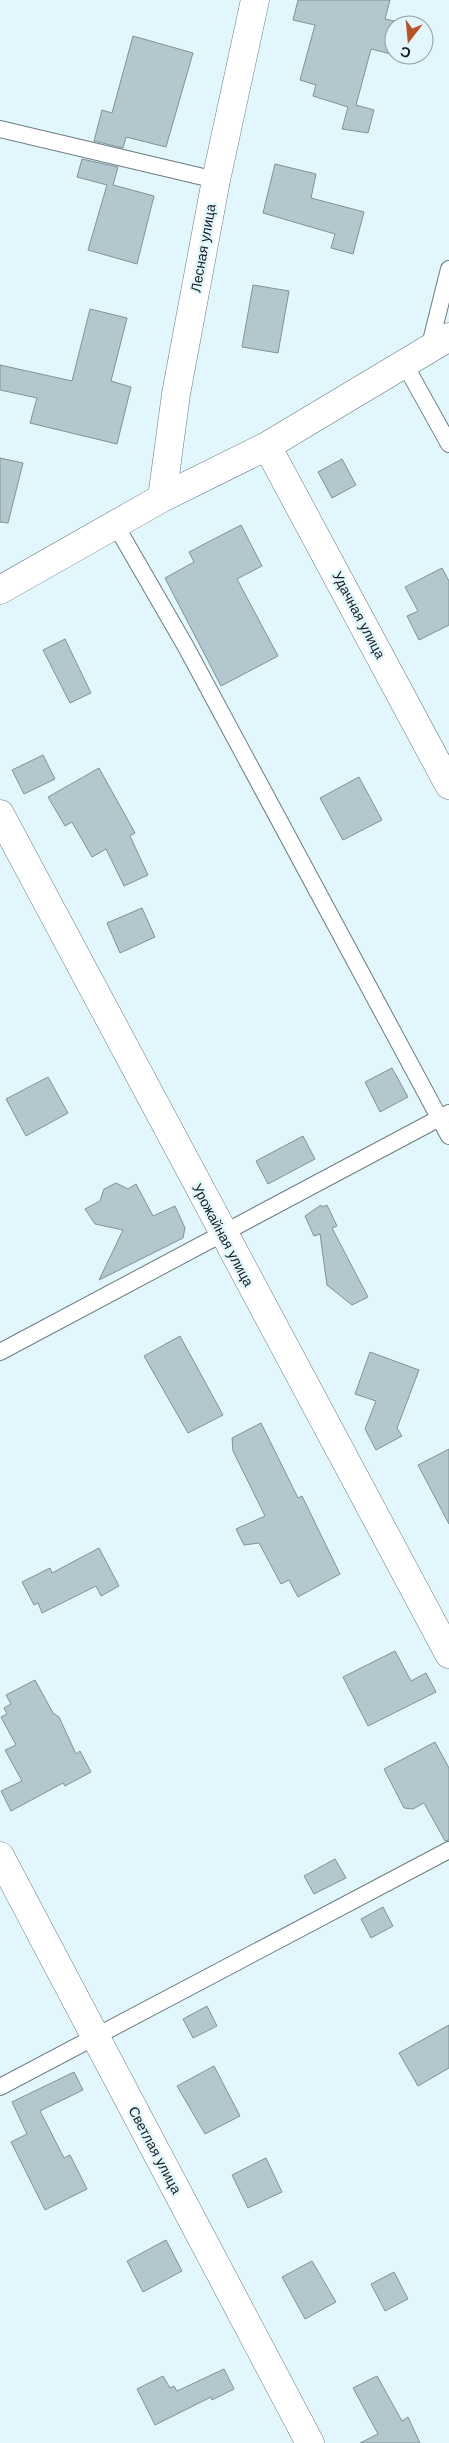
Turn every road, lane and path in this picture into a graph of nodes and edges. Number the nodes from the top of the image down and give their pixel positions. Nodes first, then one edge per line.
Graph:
1 (255, 0) edge
2 (0, 129) edge
3 (216, 180) junction
4 (449, 269) edge
5 (439, 343) edge
6 (404, 363) junction
7 (449, 444) edge
8 (267, 446) junction
9 (162, 498) junction
10 (115, 524) junction
11 (0, 590) edge
12 (449, 785) edge
13 (0, 814) edge
14 (444, 1115) edge
15 (449, 1136) edge
16 (222, 1232) junction
17 (0, 1352) edge
18 (449, 1654) edge
19 (449, 1850) edge
20 (0, 1856) edge
21 (95, 2037) junction
22 (0, 2087) edge
23 (310, 2443) edge

1 - 3 street, Лесная улица
2 - 3 lane
3 - 9 street, Лесная улица
4 - 5 lane
5 - 6 street
6 - 7 lane
6 - 8 street
8 - 9 street
8 - 12 street, Удачная улица
9 - 10 street
10 - 11 street
10 - 14 lane
13 - 16 street, Урожайная улица
14 - 15 lane
14 - 16 lane
16 - 17 lane
16 - 18 street, Урожайная улица
19 - 21 lane
20 - 21 street, Светлая улица
21 - 22 lane
21 - 23 street, Светлая улица

